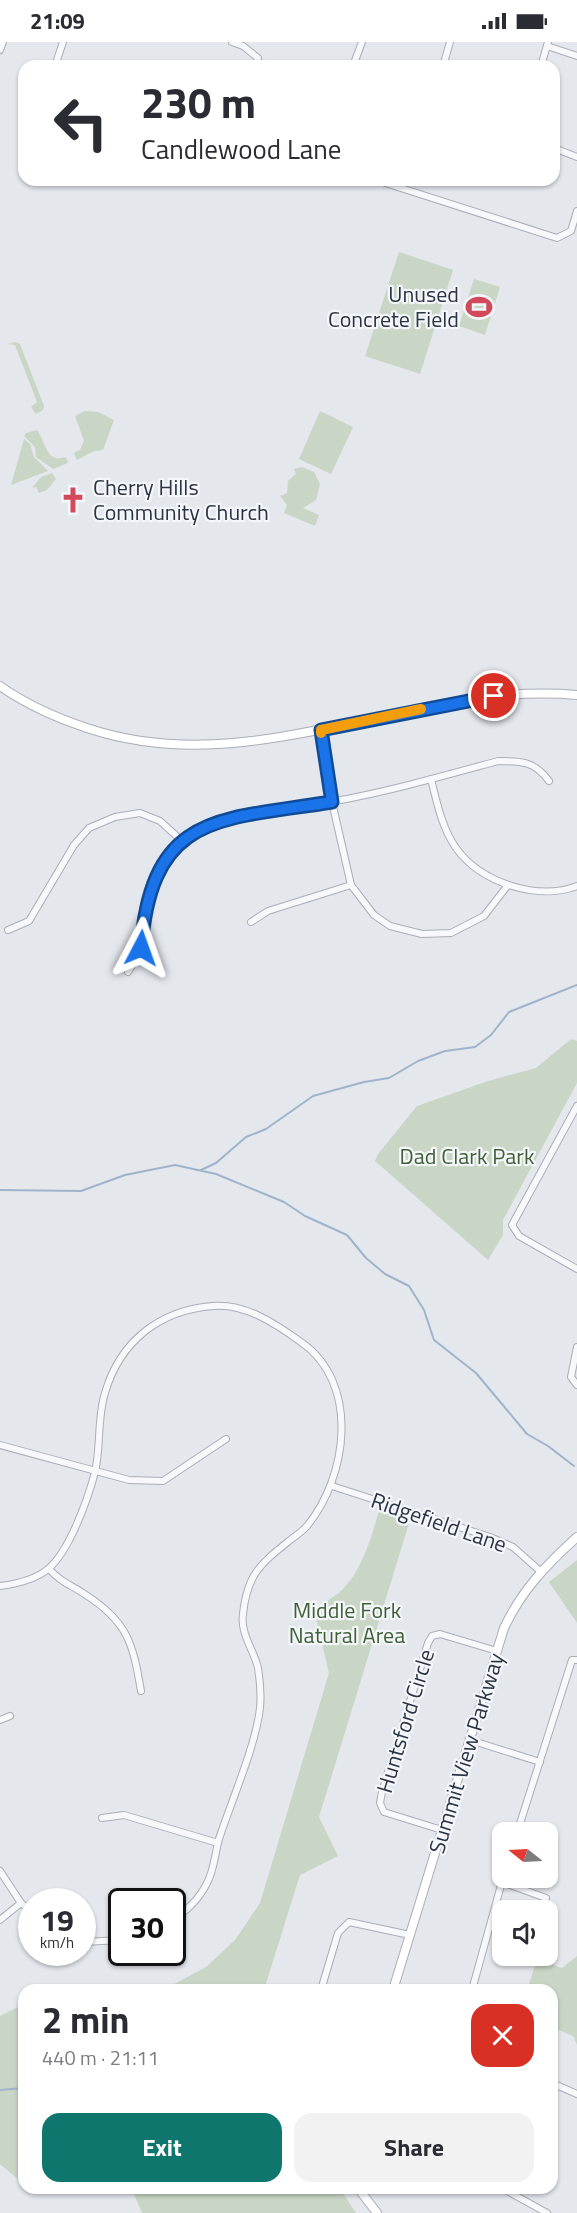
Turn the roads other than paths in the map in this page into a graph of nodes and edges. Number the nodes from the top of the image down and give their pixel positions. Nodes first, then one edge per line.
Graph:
1 (3, 42) edge
2 (63, 42) edge
3 (232, 42) edge
4 (362, 42) edge
5 (450, 42) edge
6 (548, 44) edge
7 (0, 50) edge
8 (577, 57) edge
9 (57, 60) edge
10 (257, 60) edge
11 (355, 60) edge
12 (445, 60) edge
13 (543, 60) edge
14 (560, 150) edge
15 (577, 157) edge
16 (395, 186) edge
17 (577, 211) edge
18 (0, 686) edge
19 (577, 695) edge
20 (321, 730) junction
21 (431, 779) junction
22 (549, 781) dead end
23 (332, 802) junction
24 (182, 841) junction
25 (351, 885) junction
26 (508, 885) junction
27 (577, 886) edge
28 (251, 922) dead end
29 (8, 930) dead end
30 (128, 972) dead end
31 (577, 1106) edge
32 (577, 1269) edge
33 (577, 1347) edge
34 (577, 1385) edge
35 (226, 1439) dead end
36 (0, 1445) edge
37 (95, 1472) junction
38 (332, 1486) junction
39 (577, 1537) edge
40 (49, 1569) junction
41 (540, 1571) junction
42 (0, 1586) edge
43 (497, 1651) junction
44 (577, 1660) edge
45 (141, 1691) dead end
46 (10, 1716) dead end
47 (0, 1720) edge
48 (470, 1740) junction
49 (540, 1762) junction
50 (102, 1818) dead end
51 (521, 1822) edge
52 (442, 1830) junction
53 (218, 1843) junction
54 (0, 1870) edge
55 (500, 1888) edge
56 (522, 1888) edge
57 (18, 1898) edge
58 (546, 1898) dead end
59 (18, 1905) edge
60 (186, 1910) edge
61 (0, 1920) edge
62 (410, 1935) junction
63 (323, 1984) edge
64 (395, 1984) edge
65 (474, 1984) edge
66 (558, 2086) edge
67 (577, 2094) edge
68 (363, 2194) edge
69 (513, 2194) edge
70 (377, 2213) edge
71 (547, 2213) edge

1 - 7 street
2 - 9 street
3 - 10 street
4 - 11 street
5 - 12 street
6 - 8 street
6 - 13 street
14 - 15 street
16 - 17 street
18 - 20 main road
19 - 20 main road
20 - 23 street
21 - 22 street
21 - 23 street
21 - 26 street
23 - 24 street
23 - 25 street
24 - 29 street
24 - 30 street
25 - 26 street
25 - 28 street
26 - 27 street
31 - 32 street
33 - 34 street
35 - 37 street
36 - 37 street
37 - 38 street
37 - 40 street
38 - 41 street, Ridgefield Lane
38 - 53 street
39 - 41 main road, Summit View Parkway
40 - 42 street
40 - 45 street
41 - 43 main road, Summit View Parkway
43 - 48 main road, Summit View Parkway
43 - 52 street, Huntsford Circle
44 - 49 street
46 - 47 street
48 - 49 street
48 - 52 main road, Summit View Parkway
49 - 51 street
50 - 53 street
52 - 62 main road, Summit View Parkway
53 - 60 street
54 - 57 street
55 - 65 street
56 - 58 street
59 - 61 street
62 - 63 street
62 - 64 main road, Summit View Parkway
66 - 67 street
68 - 70 main road
69 - 71 street

